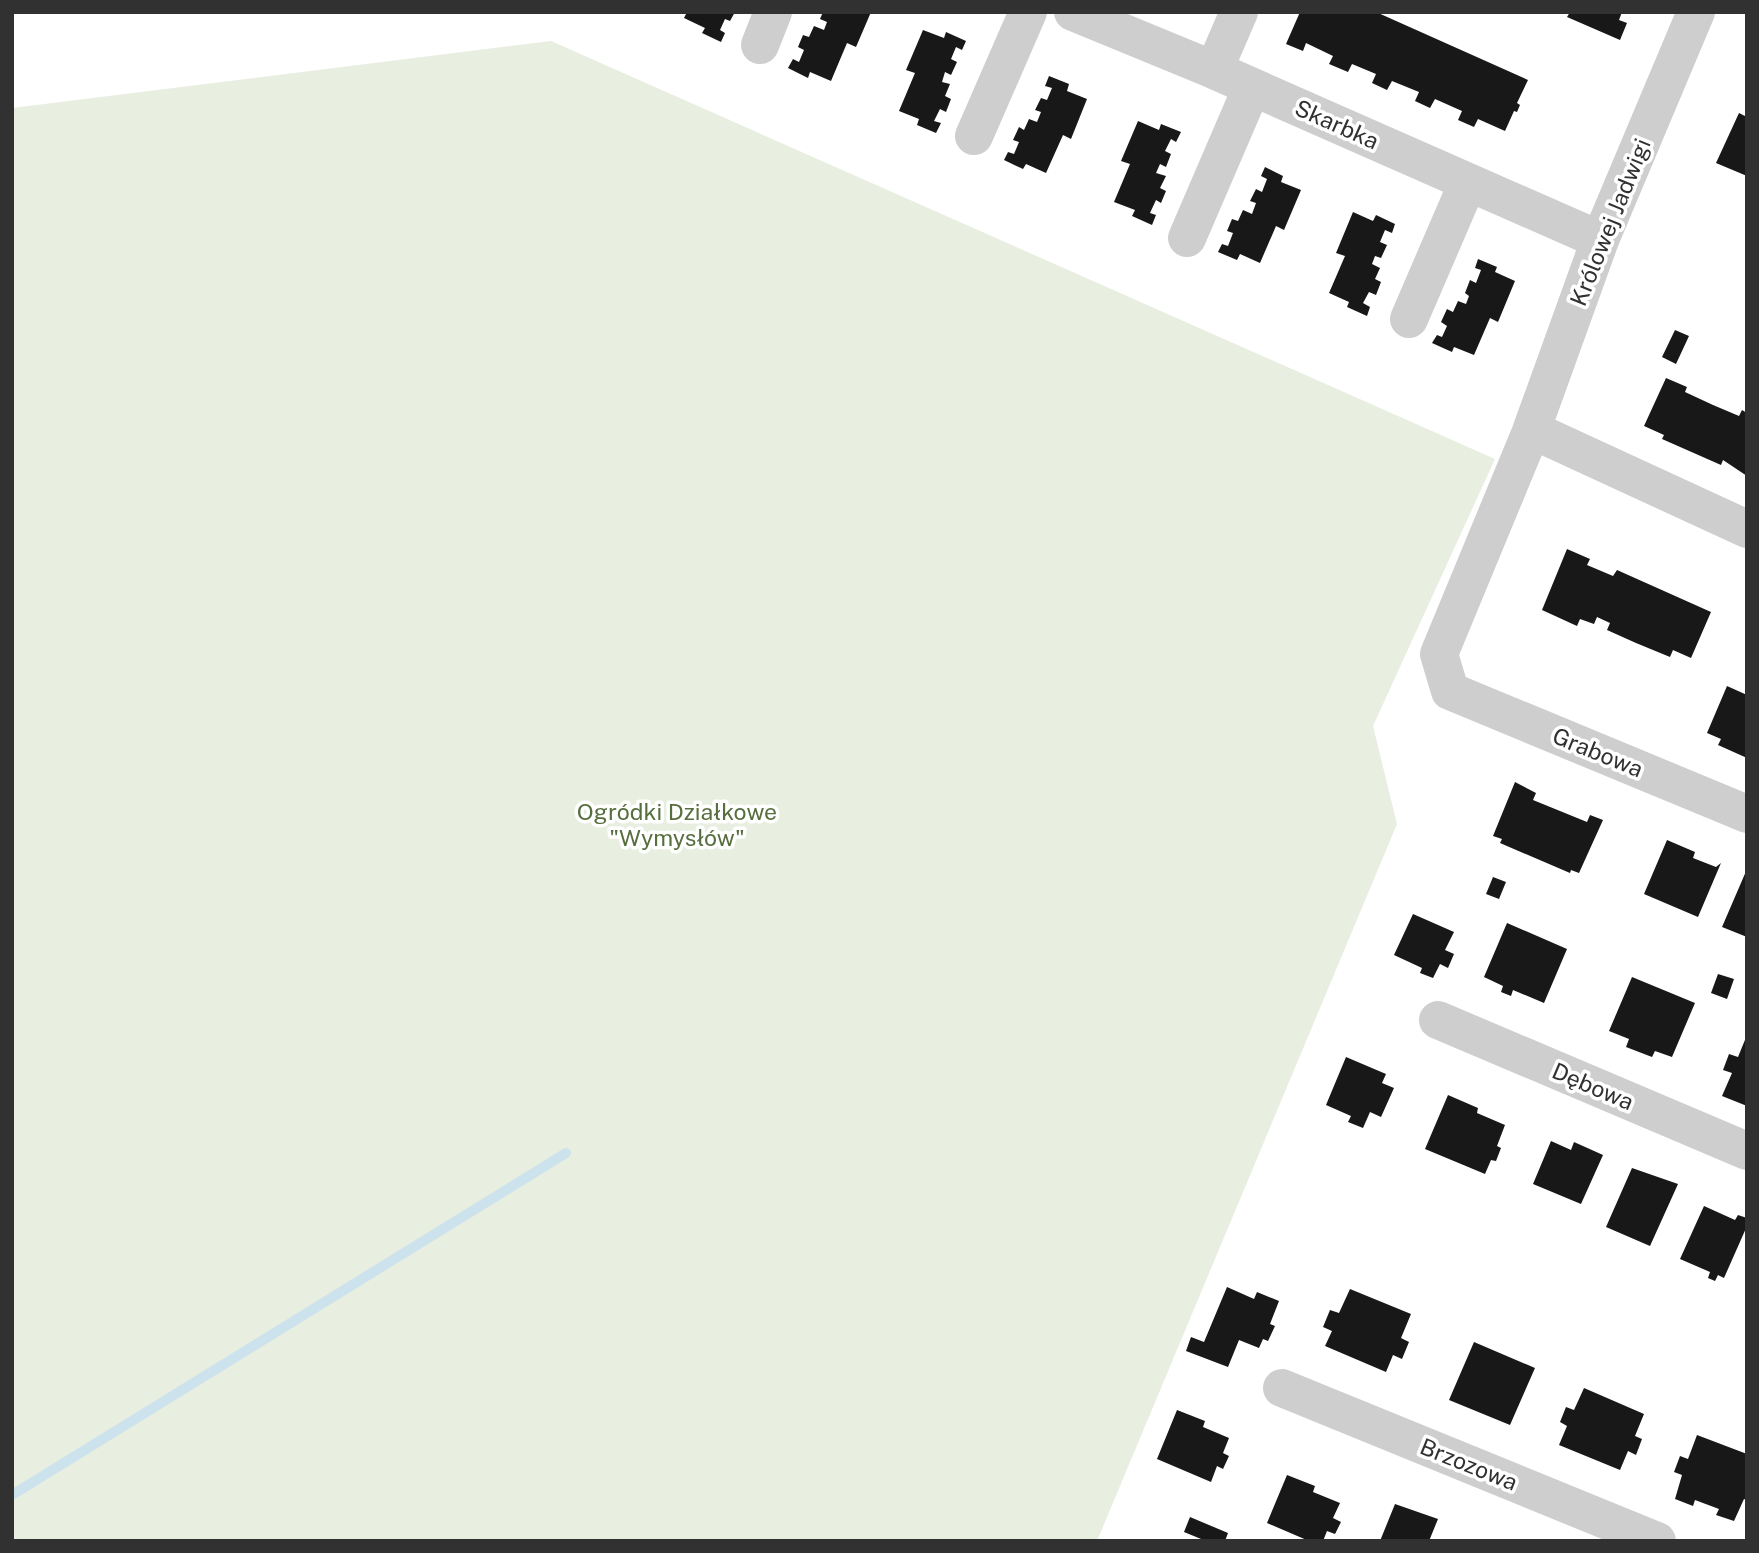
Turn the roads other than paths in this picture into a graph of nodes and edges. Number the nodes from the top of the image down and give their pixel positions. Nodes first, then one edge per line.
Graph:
1 (1028, 12) edge
2 (1073, 12) edge
3 (1239, 12) edge
4 (1696, 12) edge
5 (1214, 70) junction
6 (1252, 87) junction
7 (974, 136) dead end
8 (1468, 182) junction
9 (1187, 238) dead end
10 (1600, 240) junction
11 (1409, 319) dead end
12 (1530, 434) junction
13 (1747, 529) edge
14 (1450, 691) joint
15 (1747, 814) edge
16 (1438, 1020) dead end
17 (1747, 1151) edge
18 (1282, 1388) dead end
19 (1657, 1541) edge

1 - 7 street
2 - 5 street, Skarbka
3 - 5 street
4 - 10 street, Królowej Jadwigi
5 - 6 street, Skarbka
6 - 8 street, Skarbka
6 - 9 street
8 - 10 street, Skarbka
8 - 11 street
10 - 12 street, Królowej Jadwigi
12 - 13 street
12 - 14 street, Królowej Jadwigi
14 - 15 street, Grabowa
16 - 17 street, Dębowa
18 - 19 street, Brzozowa

